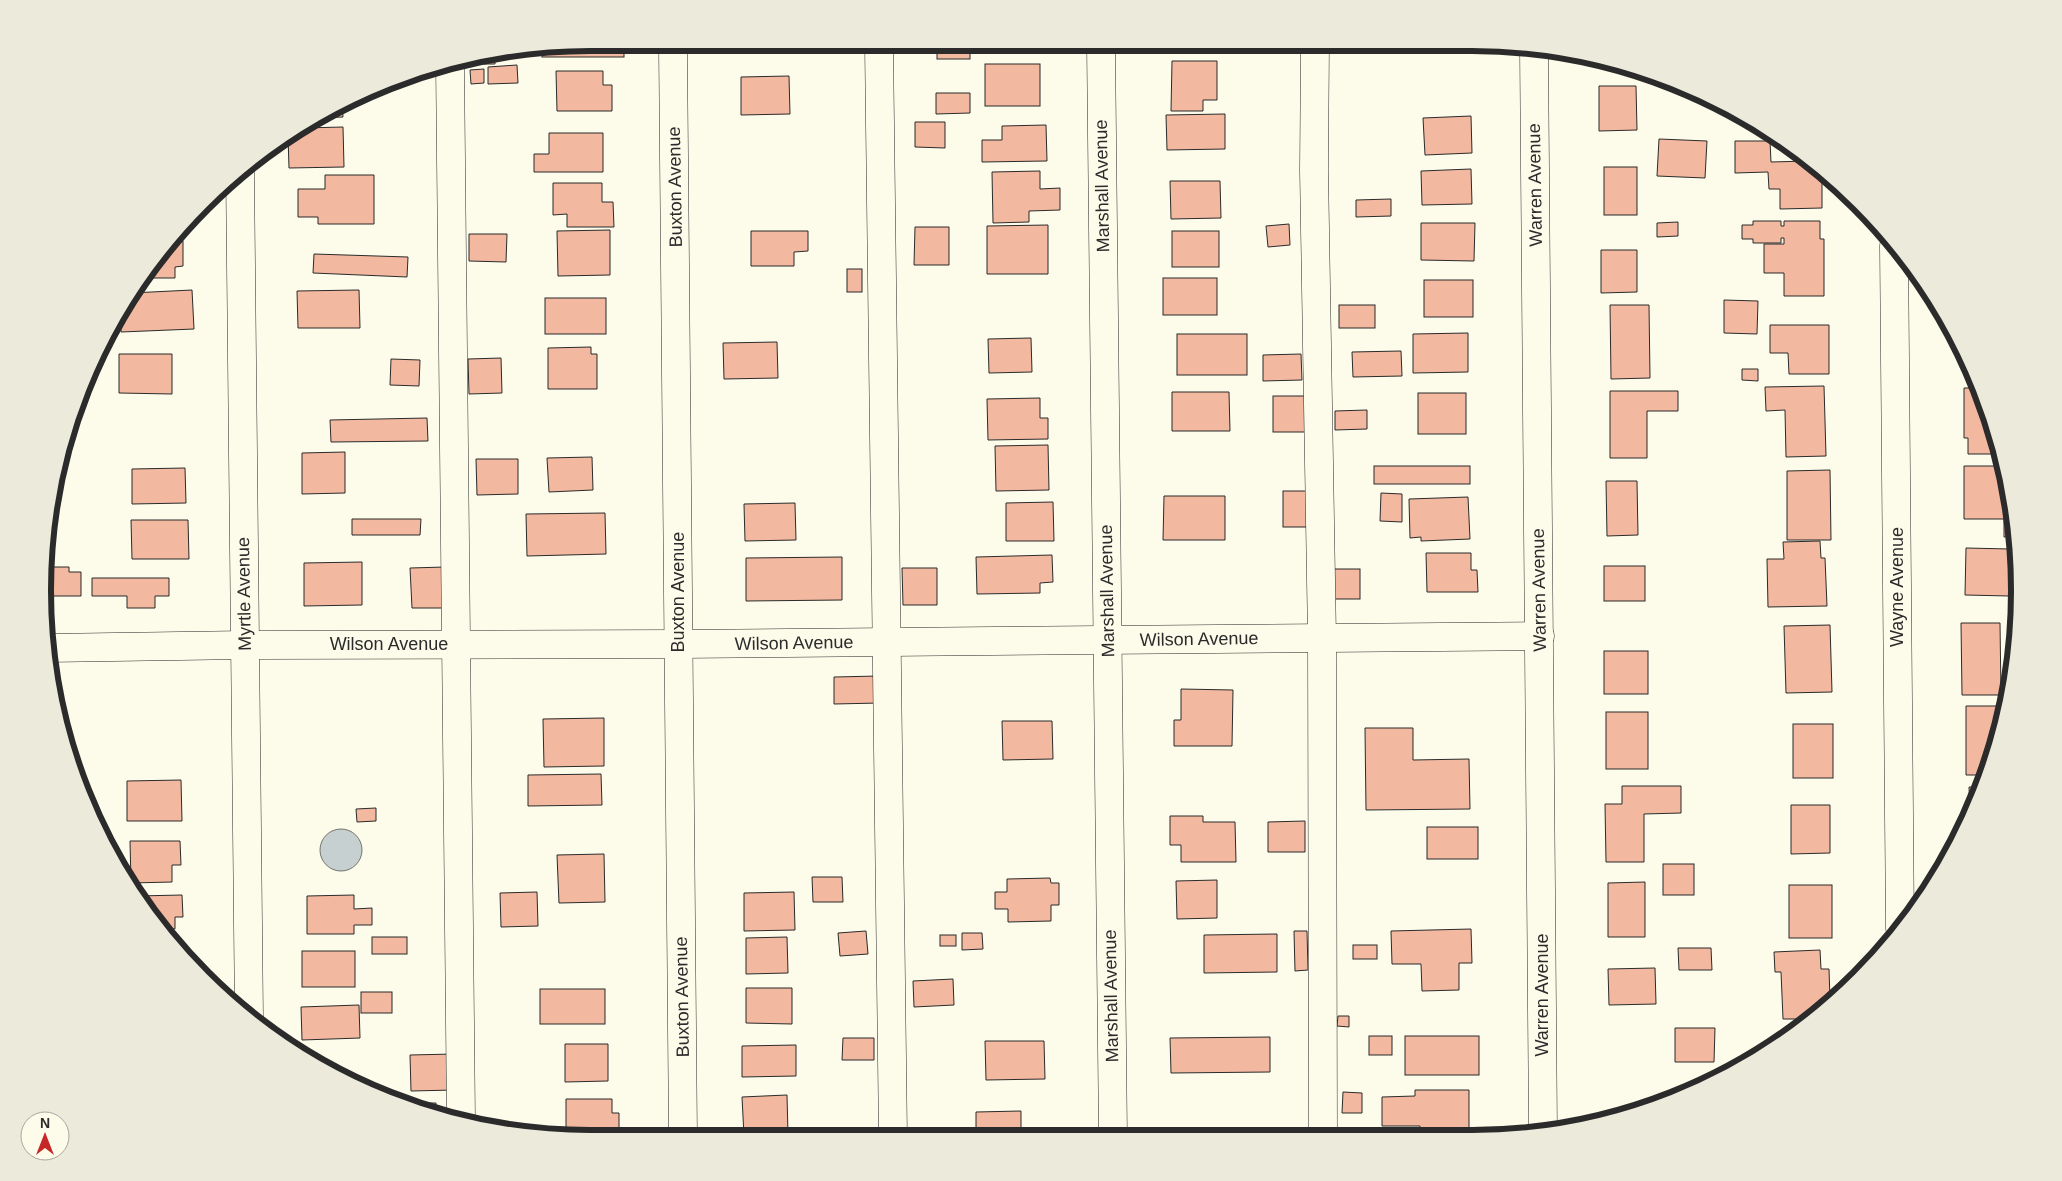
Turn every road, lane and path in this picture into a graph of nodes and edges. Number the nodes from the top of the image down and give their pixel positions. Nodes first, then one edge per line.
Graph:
1 (673, 51) edge
2 (879, 51) edge
3 (1101, 51) edge
4 (1315, 51) edge
5 (1534, 55) edge
6 (450, 70) edge
7 (240, 181) edge
8 (1894, 256) edge
9 (1540, 636) junction
10 (1322, 638) junction
11 (1107, 640) junction
12 (886, 642) junction
13 (456, 644) junction
14 (679, 644) junction
15 (245, 645) junction
16 (55, 648) edge
17 (1900, 918) edge
18 (249, 1007) edge
19 (461, 1113) edge
20 (1543, 1125) edge
21 (683, 1130) edge
22 (893, 1130) edge
23 (1113, 1130) edge
24 (1323, 1130) edge

1 - 14 street, Buxton Avenue
2 - 12 street
3 - 11 street, Marshall Avenue
4 - 10 street
5 - 9 street, Warren Avenue
6 - 13 street
7 - 15 street, Myrtle Avenue
8 - 17 street, Wayne Avenue
9 - 10 street, Wilson Avenue
9 - 20 street, Warren Avenue
10 - 11 street, Wilson Avenue
10 - 24 street
11 - 12 street, Wilson Avenue
11 - 23 street, Marshall Avenue
12 - 14 street, Wilson Avenue
12 - 22 street
13 - 14 street, Wilson Avenue
13 - 15 street, Wilson Avenue
13 - 19 street
14 - 21 street, Buxton Avenue
15 - 16 street, Wilson Avenue
15 - 18 street, Myrtle Avenue

